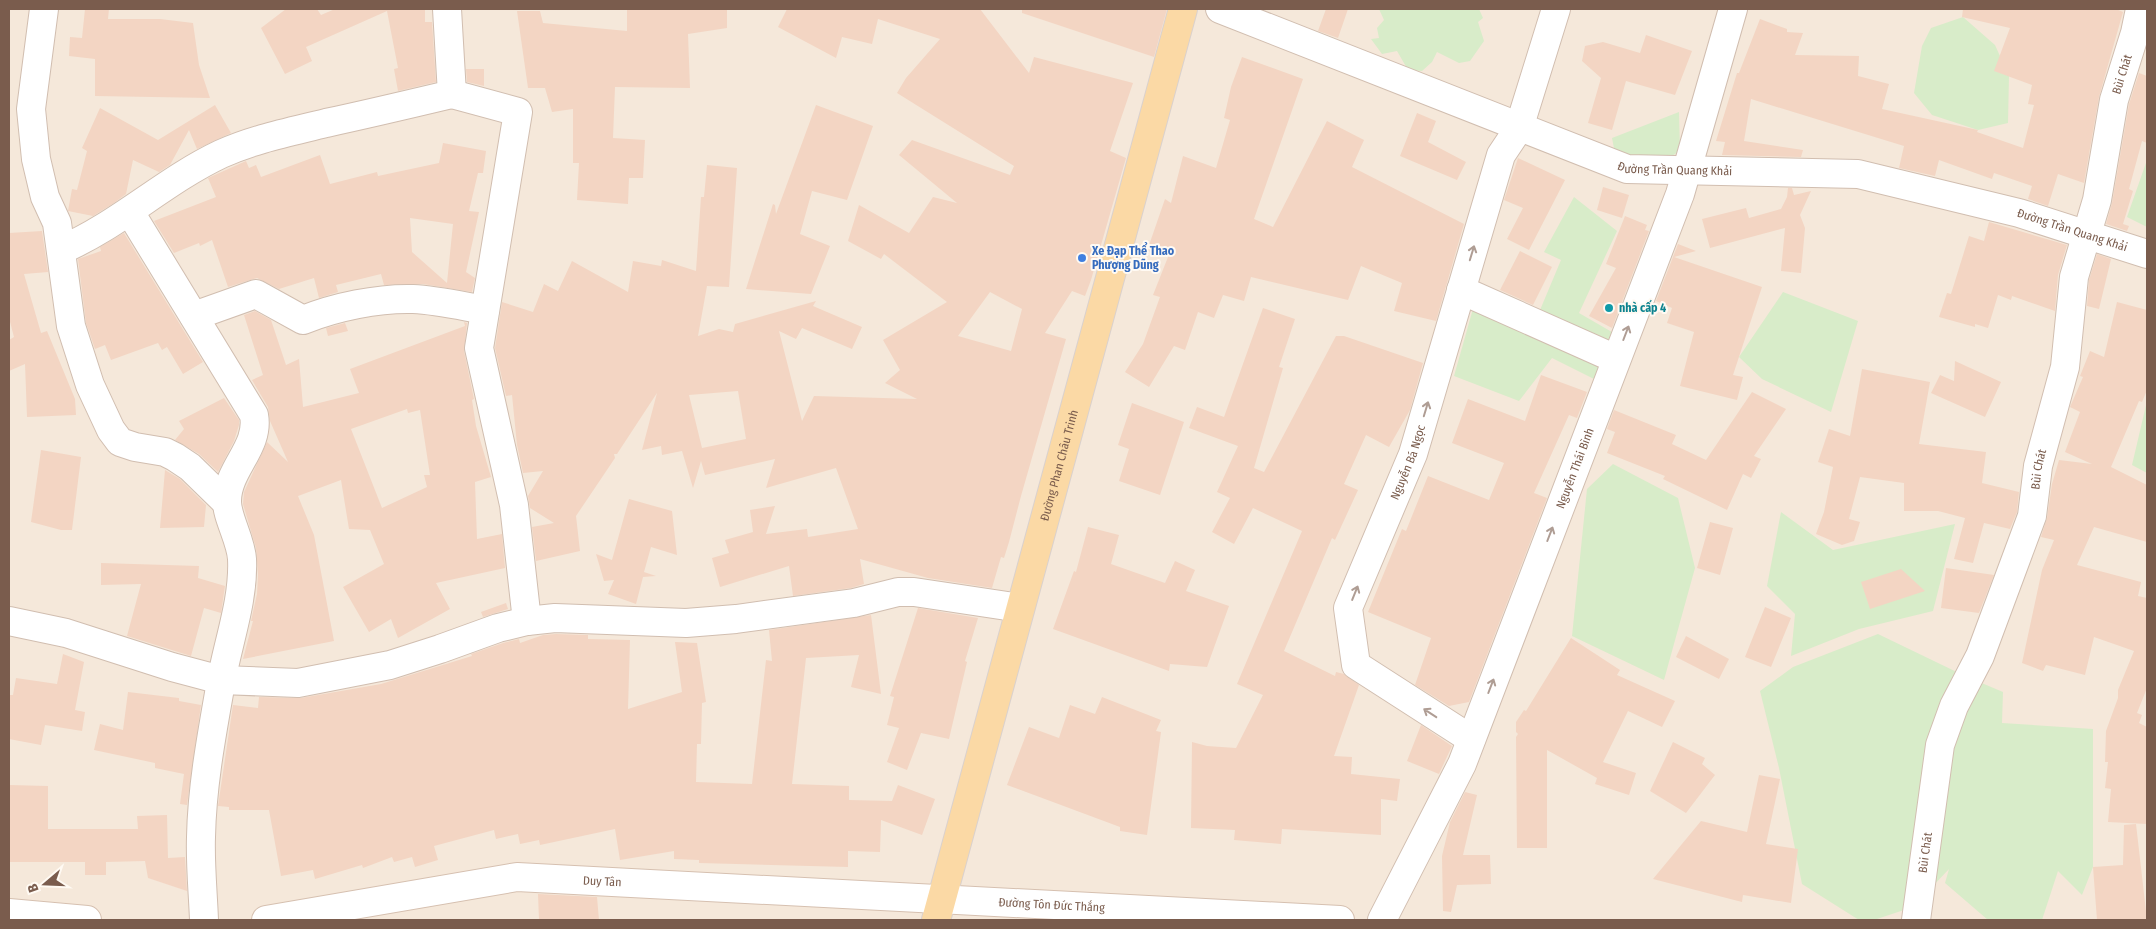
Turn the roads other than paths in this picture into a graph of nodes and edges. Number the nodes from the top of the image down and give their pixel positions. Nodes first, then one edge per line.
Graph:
1 (44, 9) edge
2 (447, 9) edge
3 (1183, 9) edge
4 (1220, 9) edge
5 (1556, 9) edge
6 (1733, 9) edge
7 (2140, 9) edge
8 (452, 94) junction
9 (1519, 128) junction
10 (1688, 171) junction
11 (130, 212) junction
12 (2085, 236) junction
13 (61, 250) junction
14 (2147, 254) edge
15 (1461, 290) junction
16 (485, 310) junction
17 (194, 316) junction
18 (1616, 360) junction
19 (227, 503) junction
20 (1020, 608) junction
21 (9, 621) edge
22 (527, 621) junction
23 (221, 680) junction
24 (1466, 752) junction
25 (939, 910) edge
26 (9, 913) edge
27 (347, 913) edge
28 (88, 920) edge
29 (204, 920) edge
30 (266, 920) edge
31 (1340, 920) edge
32 (1382, 920) edge
33 (1916, 920) edge

1 - 13 street
2 - 8 street
3 - 20 main road, Đường Phan Châu Trinh
4 - 9 street, Đường Trần Quang Khải
5 - 9 street, Nguyễn Bá Ngọc
6 - 10 street, Nguyễn Thái Bình
7 - 12 street, Bùi Chát
8 - 11 street
8 - 16 street
9 - 10 street, Đường Trần Quang Khải
15 -> 9 street, Nguyễn Bá Ngọc
10 - 12 street, Đường Trần Quang Khải
18 -> 10 street, Nguyễn Thái Bình
11 - 13 street
11 - 17 street
12 - 14 street, Đường Trần Quang Khải
12 - 33 street, Bùi Chát
13 - 19 street
15 - 18 street
24 -> 15 street, Nguyễn Bá Ngọc
16 - 17 street
16 - 22 street
17 - 19 street
24 -> 18 street, Nguyễn Thái Bình
19 - 23 street
20 - 22 street
20 - 25 main road, Đường Phan Châu Trinh
21 - 23 street
22 - 23 street
23 - 29 street
24 - 32 street, Nguyễn Thái Bình
25 - 27 street, Duy Tân
25 - 31 street, Đường Tôn Đức Thắng
26 - 28 street
27 - 30 street, Duy Tân

